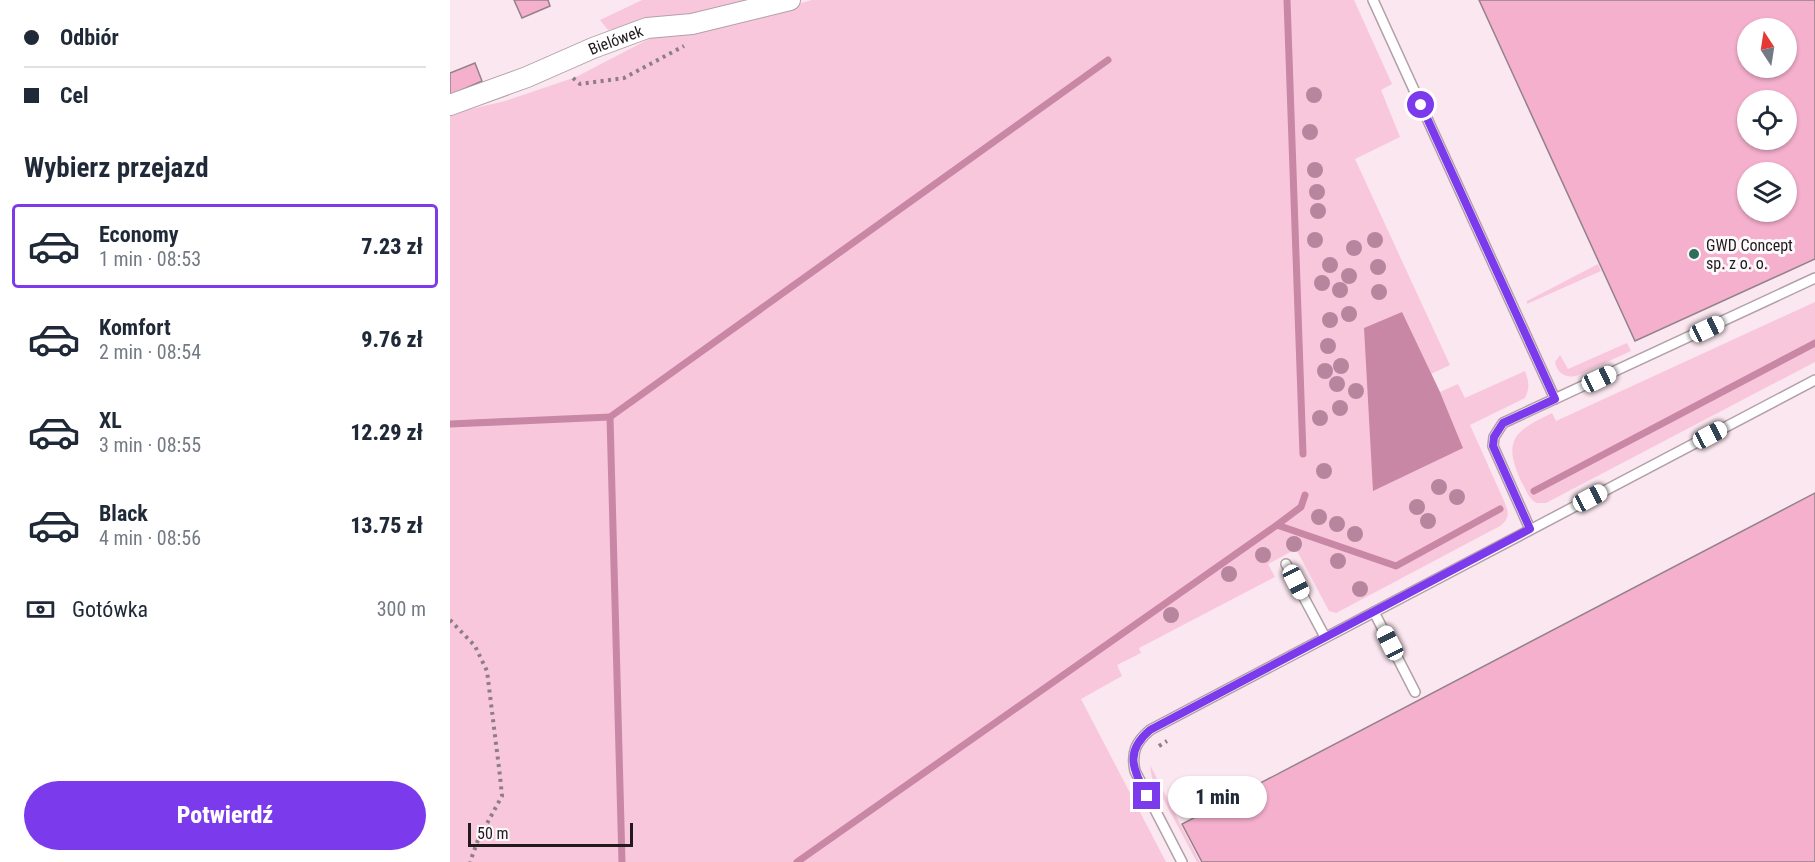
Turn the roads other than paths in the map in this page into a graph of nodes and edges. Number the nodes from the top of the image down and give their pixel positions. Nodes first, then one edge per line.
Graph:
1 (789, 0) edge
2 (1373, 0) edge
3 (450, 105) edge
4 (1815, 279) edge
5 (1815, 380) edge
6 (1555, 399) junction
7 (1530, 529) junction
8 (1286, 564) dead end
9 (1374, 612) junction
10 (1325, 638) junction
11 (1415, 692) dead end
12 (1182, 862) edge

1 - 3 street, Bielówek
2 - 6 lane
4 - 6 lane
5 - 7 lane
6 - 7 lane
7 - 9 lane
8 - 10 lane
9 - 10 lane
9 - 11 lane
10 - 12 lane

